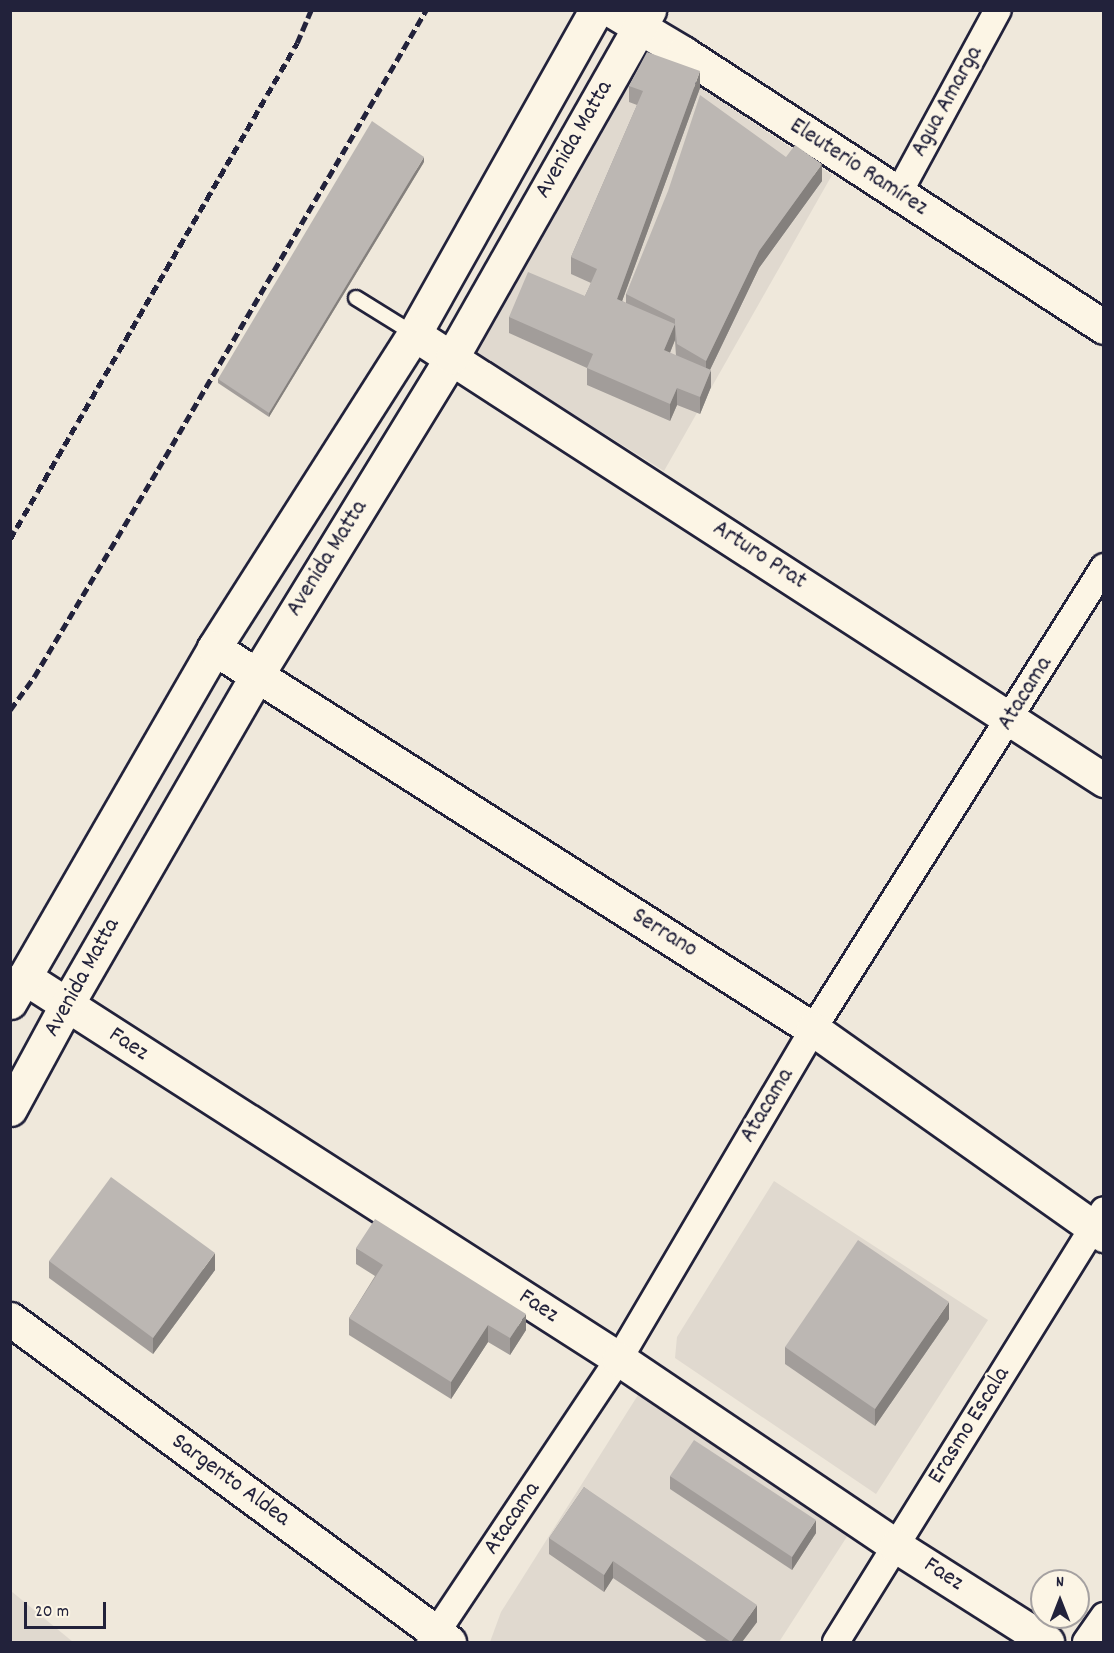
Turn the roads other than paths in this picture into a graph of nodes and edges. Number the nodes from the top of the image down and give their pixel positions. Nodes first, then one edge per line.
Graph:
1 (596, 10) edge
2 (611, 10) edge
3 (998, 10) edge
4 (644, 19) edge
5 (898, 194) junction
6 (356, 298) dead end
7 (1104, 327) edge
8 (414, 334) junction
9 (452, 357) junction
10 (1104, 567) edge
11 (214, 648) junction
12 (257, 675) junction
13 (1010, 719) junction
14 (1104, 780) edge
15 (17, 990) edge
16 (66, 1005) junction
17 (813, 1029) junction
18 (10, 1109) edge
19 (1100, 1224) edge
20 (10, 1319) edge
21 (619, 1359) junction
22 (896, 1546) junction
23 (1104, 1616) edge
24 (438, 1639) edge
25 (836, 1642) edge
26 (1047, 1642) edge
27 (1086, 1642) edge

1 - 8 main road, Avenida Matta
2 - 4 main road, Eleuterio Ramírez
3 - 5 street, Agua Amarga
4 - 5 main road, Eleuterio Ramírez
4 - 9 main road, Avenida Matta
5 - 7 main road, Eleuterio Ramírez
6 - 8 lane
8 - 9 main road, Arturo Prat
8 - 11 main road, Avenida Matta
9 - 12 main road, Avenida Matta
9 - 13 main road, Arturo Prat
10 - 13 street, Atacama
11 - 12 main road, Serrano
11 - 15 main road, Avenida Matta
12 - 16 main road, Avenida Matta
12 - 17 main road, Serrano
13 - 14 main road, Arturo Prat
13 - 17 street, Atacama
15 - 16 main road, Faez
16 - 18 main road, Avenida Matta
16 - 21 main road, Faez
17 - 19 main road, Serrano
17 - 21 street, Atacama
19 - 22 street, Erasmo Escala
20 - 24 main road, Sargento Aldea
21 - 22 main road, Faez
21 - 24 street, Atacama
22 - 25 street, Erasmo Escala
22 - 26 main road, Faez
23 - 27 street

